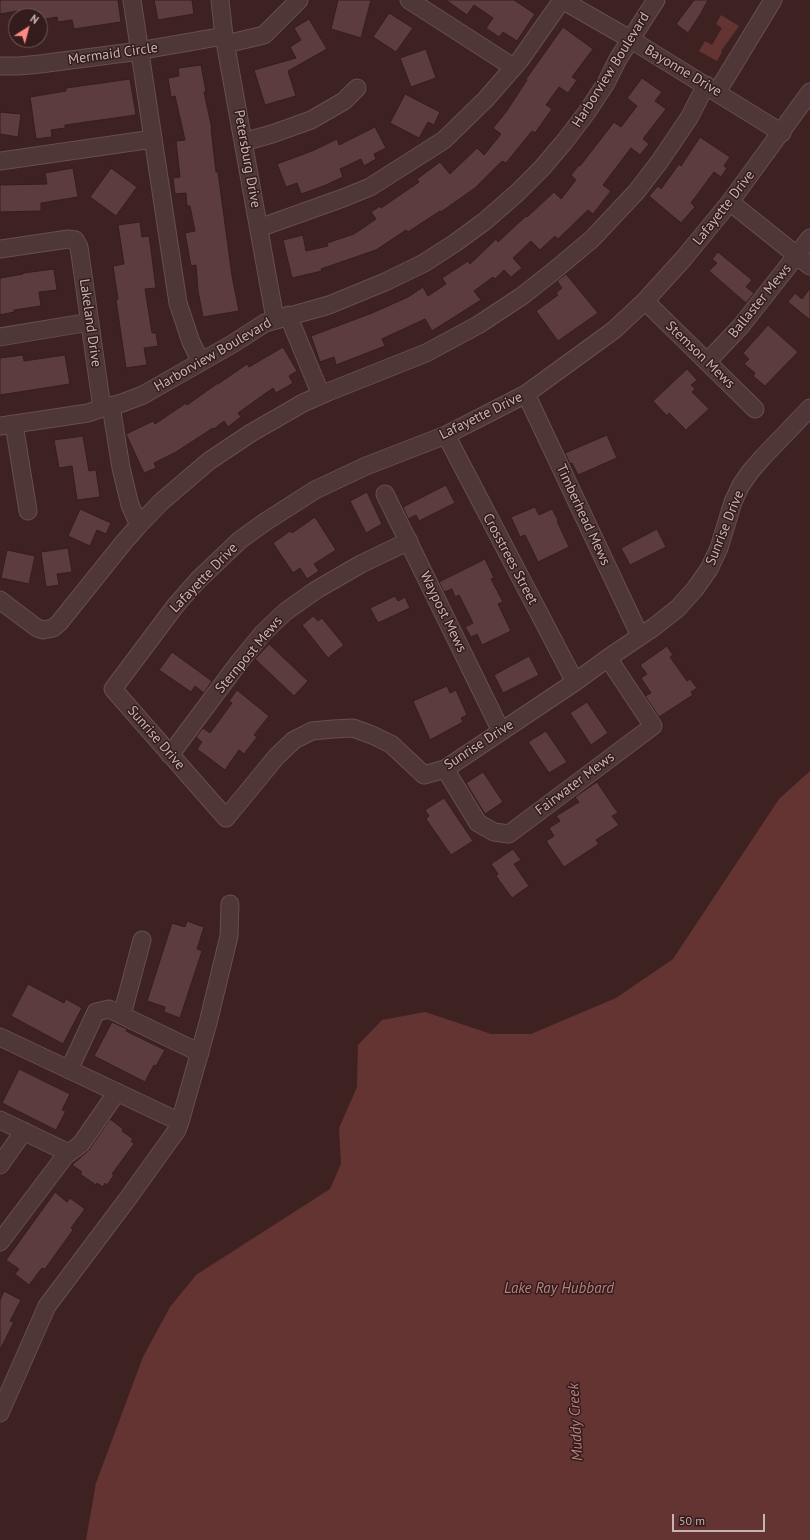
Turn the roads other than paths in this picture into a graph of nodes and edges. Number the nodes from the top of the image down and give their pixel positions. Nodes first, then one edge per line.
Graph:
1 (132, 0) edge
2 (220, 0) edge
3 (298, 0) edge
4 (409, 0) edge
5 (562, 0) edge
6 (656, 0) edge
7 (773, 0) edge
8 (630, 39) junction
9 (225, 40) junction
10 (140, 50) junction
11 (0, 66) edge
12 (513, 67) junction
13 (356, 88) dead end
14 (711, 88) junction
15 (810, 92) edge
16 (782, 133) junction
17 (153, 139) junction
18 (243, 142) junction
19 (0, 161) edge
20 (730, 202) junction
21 (259, 228) junction
22 (810, 238) edge
23 (0, 249) edge
24 (797, 256) junction
25 (810, 266) edge
26 (645, 301) junction
27 (282, 317) junction
28 (90, 322) junction
29 (0, 337) edge
30 (201, 362) junction
31 (707, 362) junction
32 (526, 394) junction
33 (321, 395) junction
34 (107, 407) junction
35 (810, 408) edge
36 (756, 409) dead end
37 (7, 425) edge
38 (446, 435) junction
39 (385, 494) dead end
40 (28, 511) dead end
41 (139, 525) junction
42 (409, 541) junction
43 (0, 600) edge
44 (640, 636) junction
45 (608, 658) junction
46 (575, 682) junction
47 (113, 689) joint
48 (501, 731) junction
49 (170, 754) junction
50 (445, 769) junction
51 (230, 904) dead end
52 (142, 940) dead end
53 (122, 1015) junction
54 (0, 1037) edge
55 (200, 1053) junction
56 (69, 1070) junction
57 (117, 1092) junction
58 (0, 1120) edge
59 (180, 1122) junction
60 (24, 1131) junction
61 (69, 1153) junction
62 (0, 1165) edge
63 (0, 1242) edge
64 (0, 1413) edge

1 - 10 street
2 - 9 street, Petersburg Drive
3 - 9 street, Mermaid Circle
4 - 12 street
5 - 8 street, Bayonne Drive
5 - 12 street
6 - 8 street, Harborview Boulevard
7 - 14 street
8 - 14 street, Bayonne Drive
8 - 27 street, Harborview Boulevard
9 - 10 street, Mermaid Circle
9 - 18 street, Petersburg Drive
10 - 11 street, Mermaid Circle
10 - 17 street
12 - 21 street
13 - 18 street
14 - 16 street, Bayonne Drive
14 - 33 street
15 - 16 street, Lafayette Drive
16 - 20 street, Lafayette Drive
17 - 19 street
17 - 30 street
18 - 21 street, Petersburg Drive
20 - 24 street
20 - 26 street, Lafayette Drive
21 - 27 street, Petersburg Drive
22 - 24 street, Ballaster Mews
23 - 28 street, Lakeland Drive
24 - 25 street
24 - 31 street, Ballaster Mews
26 - 31 street, Stemson Mews
26 - 32 street, Lafayette Drive
27 - 30 street, Harborview Boulevard
27 - 33 street, Petersburg Drive
28 - 29 street
28 - 34 street, Lakeland Drive
30 - 34 street, Harborview Boulevard
31 - 36 street, Stemson Mews
32 - 38 street, Lafayette Drive
32 - 44 street, Timberhead Mews
33 - 41 street
34 - 37 street, Harborview Boulevard
34 - 41 street, Lakeland Drive
35 - 44 street, Sunrise Drive
37 - 40 street
38 - 46 street, Crosstrees Street
38 - 47 street, Lafayette Drive
39 - 42 street, Waypost Mews
41 - 43 street
42 - 48 street, Waypost Mews
42 - 49 street, Sternpost Mews
44 - 45 street, Sunrise Drive
45 - 46 street, Sunrise Drive
45 - 50 street, Fairwater Mews
46 - 48 street, Sunrise Drive
47 - 49 street, Sunrise Drive
48 - 50 street, Sunrise Drive
49 - 50 street, Sunrise Drive
51 - 55 street
52 - 53 street
53 - 55 street
53 - 56 street
54 - 56 street
55 - 59 street
56 - 57 street
57 - 59 street
57 - 61 street
58 - 60 street
59 - 64 street
60 - 61 street
60 - 62 street
61 - 63 street

